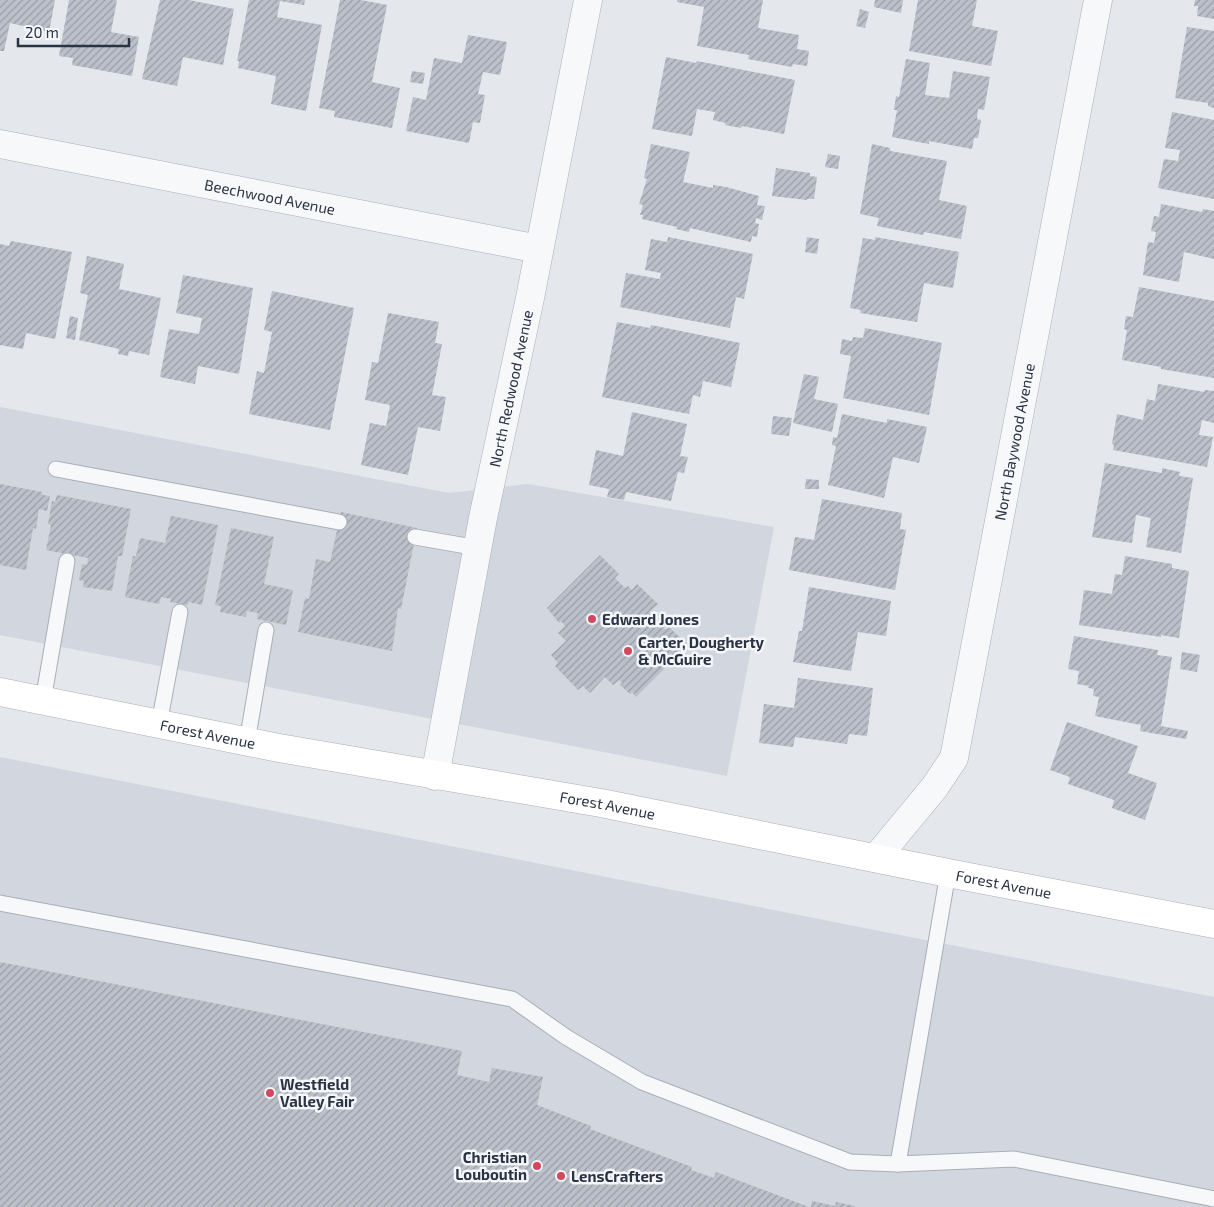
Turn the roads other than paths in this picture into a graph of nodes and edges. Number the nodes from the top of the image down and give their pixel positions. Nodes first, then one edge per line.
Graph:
1 (588, 0) edge
2 (1098, 0) edge
3 (0, 144) edge
4 (539, 249) junction
5 (56, 469) dead end
6 (339, 522) dead end
7 (415, 537) dead end
8 (478, 548) junction
9 (68, 561) dead end
10 (180, 612) dead end
11 (266, 630) dead end
12 (0, 692) edge
13 (43, 701) junction
14 (159, 724) junction
15 (247, 742) junction
16 (435, 776) junction
17 (876, 858) junction
18 (948, 873) junction
19 (0, 903) edge
20 (1214, 924) edge
21 (898, 1164) junction
22 (1214, 1199) edge

1 - 4 street, North Redwood Avenue
2 - 17 street, North Baywood Avenue
3 - 4 street, Beechwood Avenue
4 - 8 street, North Redwood Avenue
5 - 6 lane
7 - 8 lane
8 - 16 street, North Redwood Avenue
9 - 13 lane
10 - 14 lane
11 - 15 lane
12 - 13 main road, Forest Avenue
13 - 14 main road, Forest Avenue
14 - 15 main road, Forest Avenue
15 - 16 main road, Forest Avenue
16 - 17 main road, Forest Avenue
17 - 18 main road, Forest Avenue
18 - 20 main road, Forest Avenue
18 - 21 lane
19 - 21 lane
21 - 22 lane

